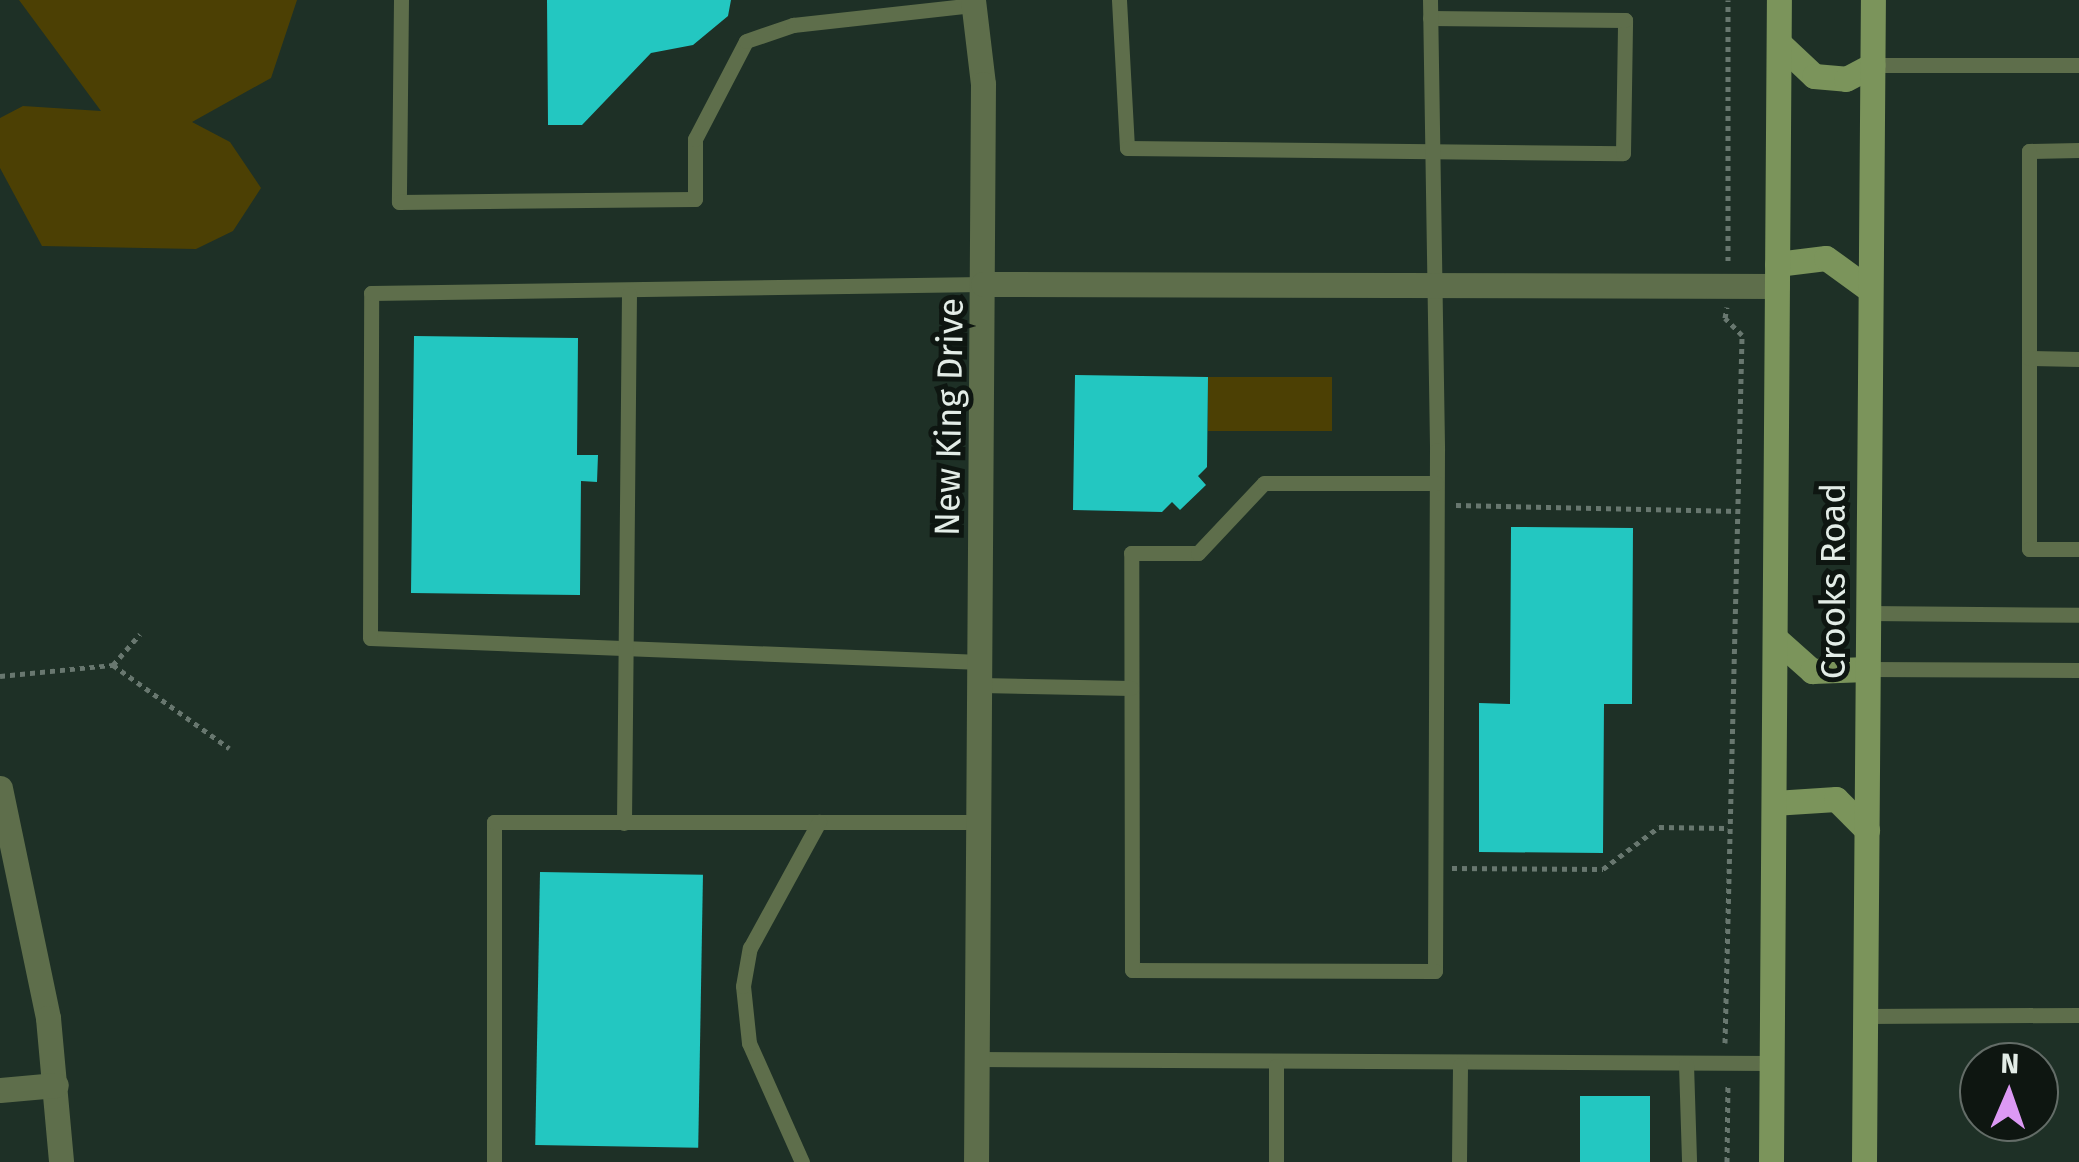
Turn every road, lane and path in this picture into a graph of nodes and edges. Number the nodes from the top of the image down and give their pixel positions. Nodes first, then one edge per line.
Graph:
1 (401, 0) edge
2 (1119, 0) edge
3 (1430, 0) edge
4 (1728, 0) edge
5 (1779, 0) edge
6 (1873, 0) edge
7 (974, 2) edge
8 (1430, 18) junction
9 (1779, 42) junction
10 (1872, 64) junction
11 (2079, 65) edge
12 (2079, 150) edge
13 (1430, 153) junction
14 (1728, 259) dead end
15 (1777, 275) junction
16 (983, 284) junction
17 (1432, 286) junction
18 (1870, 290) junction
19 (630, 294) junction
20 (1726, 314) dead end
21 (2029, 358) junction
22 (2079, 358) edge
23 (1436, 483) junction
24 (1453, 505) dead end
25 (1740, 511) junction
26 (2079, 549) edge
27 (1868, 613) junction
28 (2079, 615) edge
29 (140, 634) dead end
30 (1775, 638) junction
31 (626, 642) junction
32 (113, 665) junction
33 (1867, 668) junction
34 (2079, 670) edge
35 (981, 674) junction
36 (0, 676) edge
37 (1132, 688) junction
38 (228, 748) dead end
39 (0, 788) edge
40 (1774, 803) junction
41 (818, 822) junction
42 (980, 822) junction
43 (624, 823) junction
44 (1726, 828) junction
45 (1867, 830) junction
46 (1450, 868) dead end
47 (2079, 1015) edge
48 (1866, 1016) junction
49 (978, 1058) junction
50 (1725, 1063) junction
51 (1773, 1063) junction
52 (1460, 1064) junction
53 (1686, 1064) junction
54 (1276, 1066) junction
55 (56, 1085) junction
56 (0, 1090) edge
57 (61, 1162) edge
58 (494, 1162) edge
59 (802, 1162) edge
60 (976, 1162) edge
61 (1276, 1162) edge
62 (1459, 1162) edge
63 (1689, 1162) edge
64 (1727, 1162) edge
65 (1772, 1162) edge
66 (1864, 1162) edge

1 - 7 lane
2 - 13 lane
3 - 8 lane
4 - 14 path
5 - 9 main road, Crooks Road
6 - 10 main road, Crooks Road
7 - 16 street
8 - 13 lane
8 - 13 lane
9 - 10 main road
9 - 15 main road, Crooks Road
10 - 11 lane
10 - 18 main road, Crooks Road
12 - 21 lane
13 - 17 lane
15 - 17 street, New King Drive
15 - 18 main road
15 - 30 main road, Crooks Road
16 - 17 street, New King Drive
16 - 19 lane
16 - 35 street, New King Drive
17 - 23 lane
18 - 27 main road, Crooks Road
19 - 31 lane
19 - 31 lane
20 - 25 path
21 - 22 lane
21 - 26 lane
23 - 37 lane
23 - 37 lane
24 - 25 path
25 - 44 path
27 - 28 lane
27 - 33 main road, Crooks Road
29 - 32 path
30 - 33 main road
30 - 40 main road, Crooks Road
31 - 35 lane
31 - 43 lane
32 - 36 path
32 - 38 path
33 - 34 lane
33 - 45 main road, Crooks Road
35 - 37 lane
35 - 42 street, New King Drive
39 - 55 street
40 - 45 main road
40 - 51 main road, Crooks Road
41 - 42 lane
41 - 43 lane
41 - 59 lane
42 - 49 street, New King Drive
43 - 58 lane
44 - 46 path
44 - 50 path
45 - 48 main road, Crooks Road
47 - 48 lane
48 - 66 main road, Crooks Road
49 - 54 lane
49 - 60 street, New King Drive
50 - 51 lane
50 - 53 lane
50 - 64 path
51 - 65 main road, Crooks Road
52 - 53 lane
52 - 54 lane
52 - 62 lane
53 - 63 lane
54 - 61 lane
55 - 56 street
55 - 57 street

